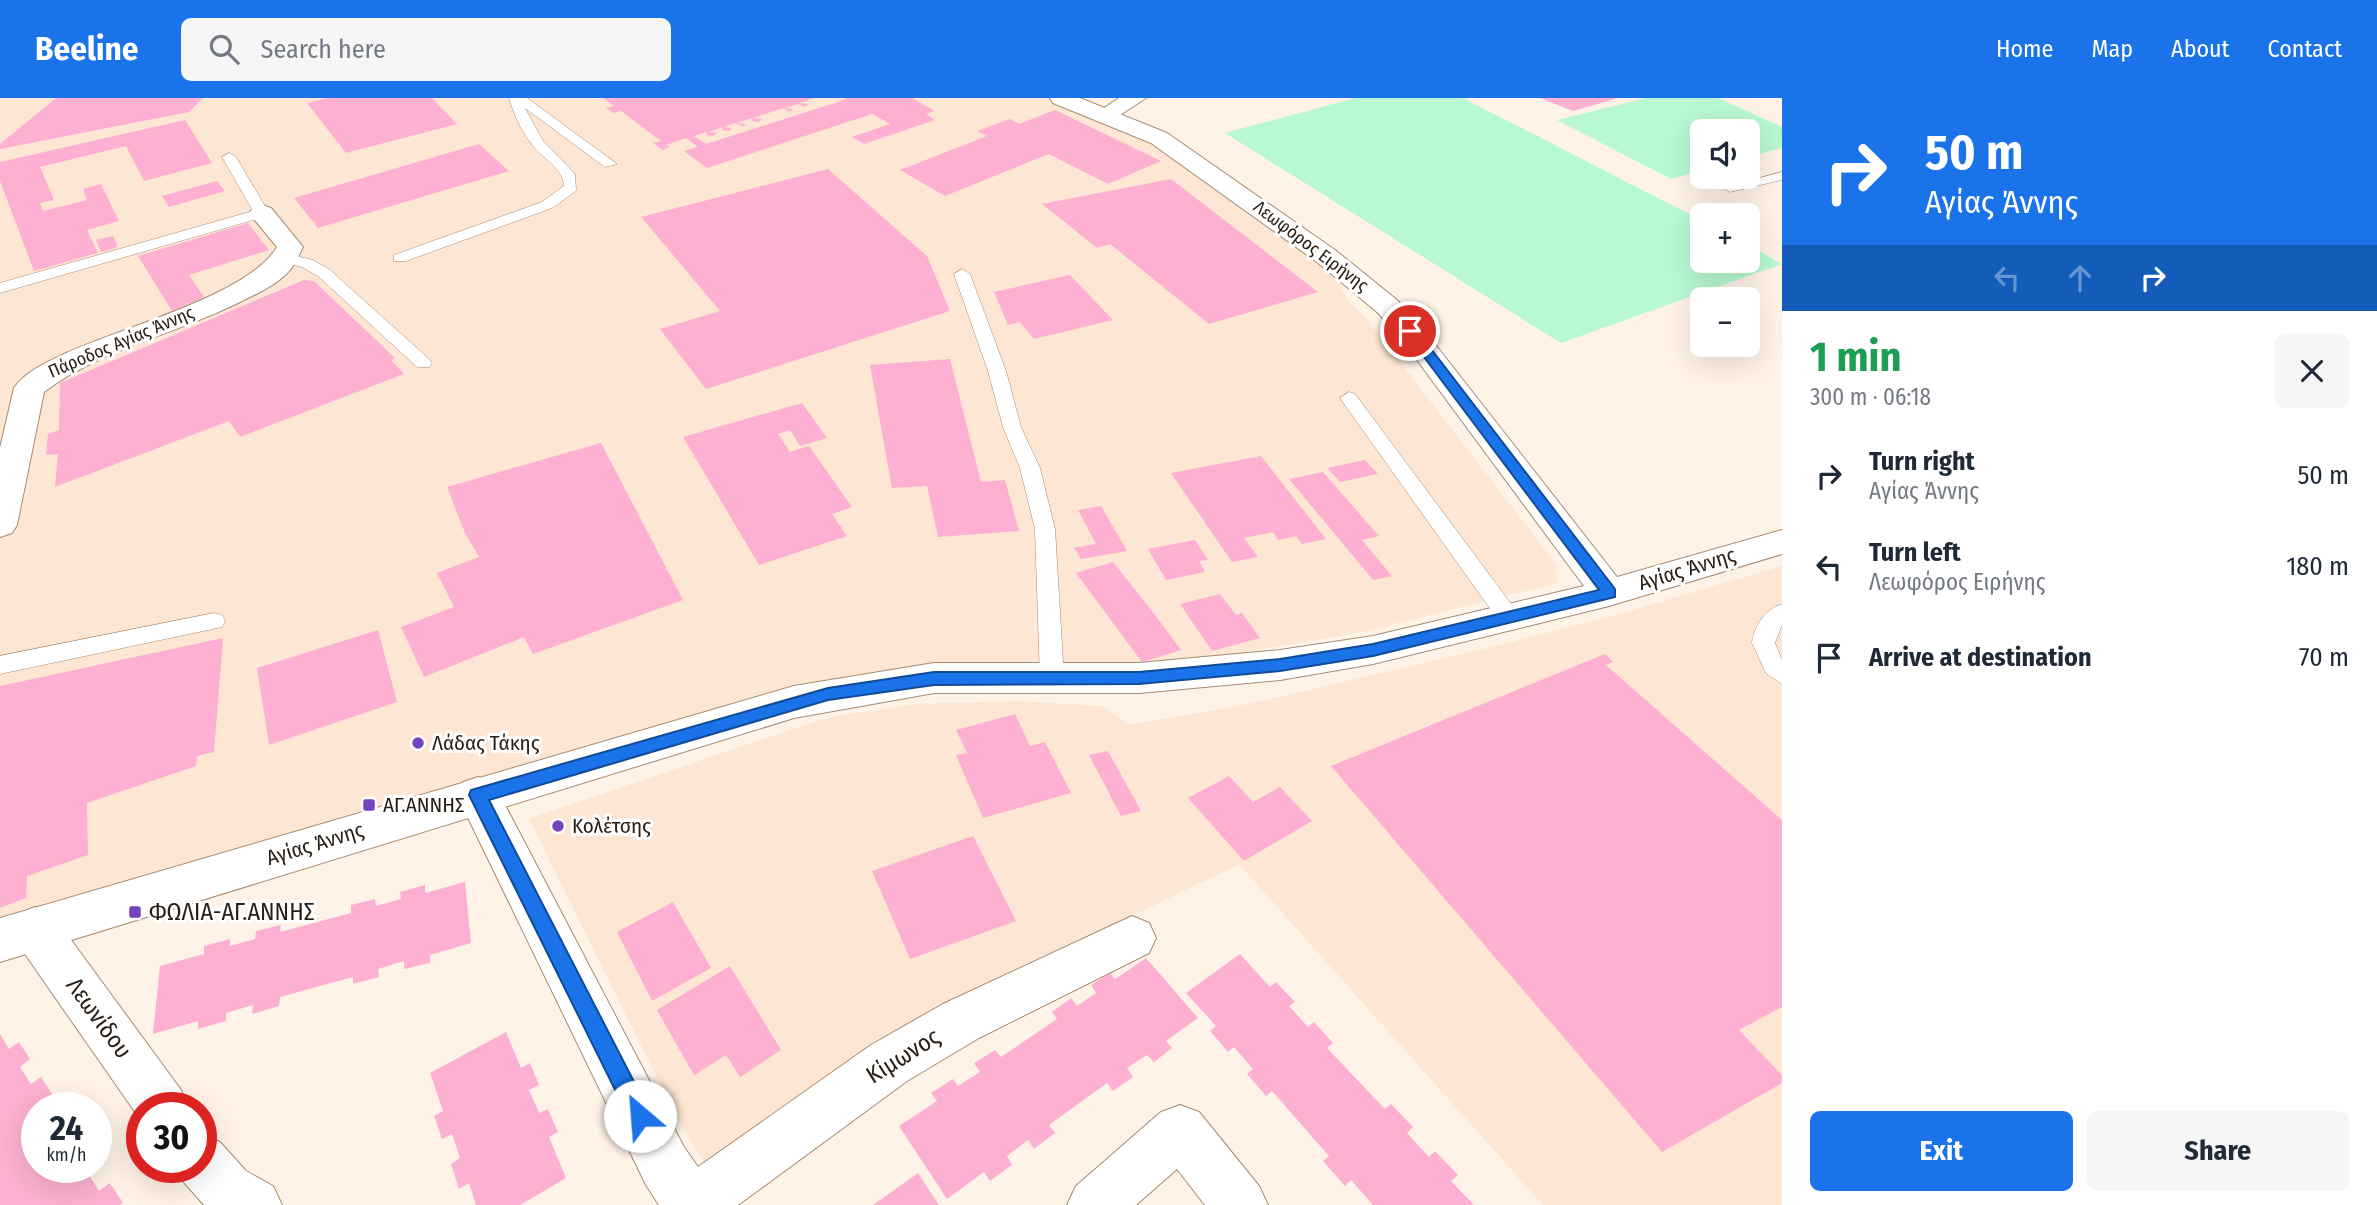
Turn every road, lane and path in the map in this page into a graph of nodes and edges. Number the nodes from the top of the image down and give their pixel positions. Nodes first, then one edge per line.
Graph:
1 (517, 98) edge
2 (1061, 98) edge
3 (1135, 98) edge
4 (1106, 114) junction
5 (229, 157) dead end
6 (610, 164) dead end
7 (1782, 176) edge
8 (1760, 181) edge
9 (262, 213) junction
10 (400, 258) dead end
11 (287, 259) junction
12 (962, 274) dead end
13 (0, 288) edge
14 (423, 363) dead end
15 (1349, 398) dead end
16 (0, 525) edge
17 (1779, 545) edge
18 (1609, 593) junction
19 (1782, 612) edge
20 (1509, 618) junction
21 (214, 621) dead end
22 (0, 665) edge
23 (1782, 674) edge
24 (1052, 679) junction
25 (478, 795) junction
26 (17, 935) edge
27 (1132, 938) dead end
28 (149, 1092) edge
29 (217, 1178) edge
30 (254, 1205) edge
31 (692, 1205) edge
32 (1095, 1205) edge
33 (1241, 1205) edge

1 - 6 lane
1 - 10 lane
2 - 4 street, Λεωφόρος Ειρήνης
3 - 4 street
4 - 18 street, Λεωφόρος Ειρήνης
5 - 9 lane
7 - 8 lane
9 - 11 street
9 - 13 lane
11 - 14 lane
11 - 16 street, Πάροδος Αγίας Άννης
12 - 24 lane
15 - 20 lane
17 - 18 street, Αγίας Άννης
18 - 20 street, Αγίας Άννης
19 - 23 lane
20 - 24 street, Αγίας Άννης
21 - 22 lane
24 - 25 street, Αγίας Άννης
25 - 26 street, Αγίας Άννης
25 - 31 street
26 - 28 street, Λεωνίδου
27 - 31 street, Κίμωνος
29 - 30 street
32 - 33 street

